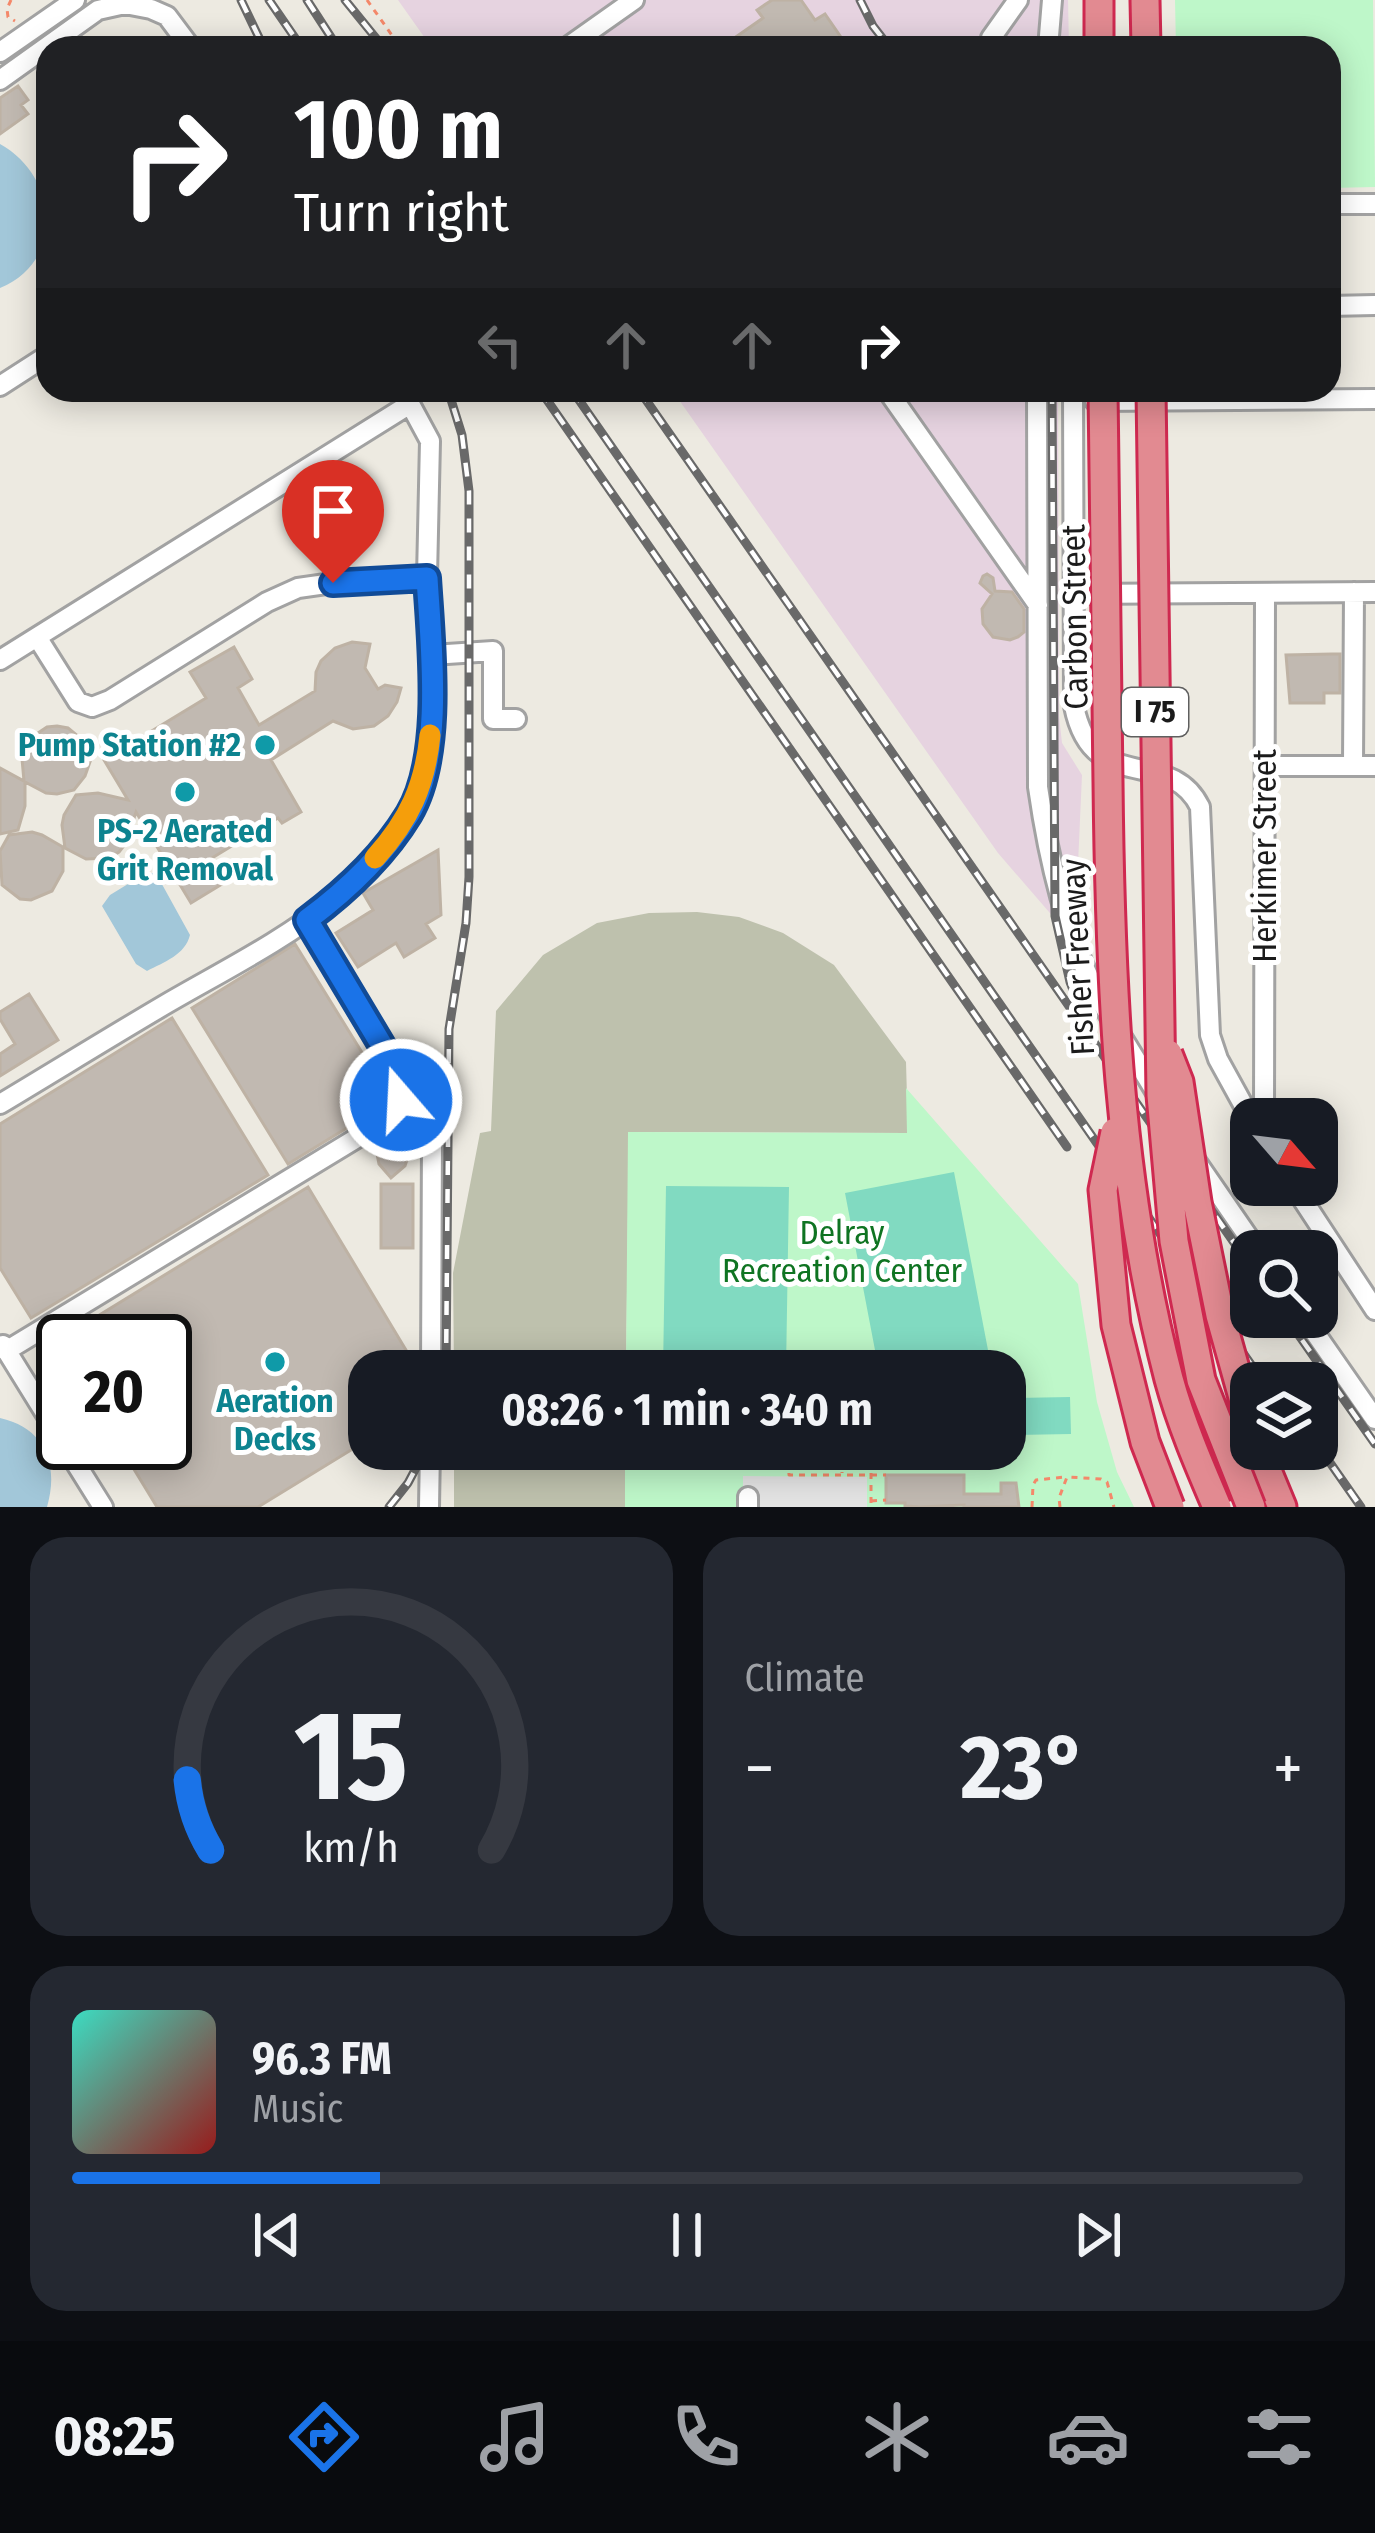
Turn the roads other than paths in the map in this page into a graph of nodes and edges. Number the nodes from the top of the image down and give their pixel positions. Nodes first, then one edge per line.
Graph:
1 (75, 0) edge
2 (1018, 0) edge
3 (1052, 0) edge
4 (1099, 0) edge
5 (1145, 0) edge
6 (625, 2) edge
7 (62, 36) edge
8 (183, 36) edge
9 (581, 36) edge
10 (993, 36) edge
11 (1049, 36) edge
12 (1100, 36) edge
13 (1146, 36) edge
14 (0, 52) edge
15 (36, 54) edge
16 (0, 80) edge
17 (1341, 204) edge
18 (1375, 204) edge
19 (1375, 305) edge
20 (1341, 306) edge
21 (36, 363) edge
22 (0, 386) edge
23 (1341, 399) edge
24 (1375, 400) edge
25 (397, 402) edge
26 (408, 402) edge
27 (895, 402) edge
28 (1037, 402) edge
29 (1072, 402) edge
30 (1103, 402) edge
31 (1151, 402) edge
32 (427, 578) junction
33 (1365, 592) edge
34 (1265, 593) junction
35 (1073, 594) junction
36 (1037, 605) junction
37 (37, 637) junction
38 (432, 655) junction
39 (0, 660) edge
40 (516, 719) dead end
41 (1265, 766) junction
42 (1353, 766) junction
43 (1375, 766) edge
44 (307, 920) junction
45 (1160, 1033) junction
46 (1240, 1098) edge
47 (1264, 1098) edge
48 (1122, 1099) junction
49 (0, 1104) edge
50 (432, 1137) dead end
51 (1307, 1206) edge
52 (1243, 1230) edge
53 (1375, 1310) edge
54 (1319, 1338) edge
55 (4, 1347) edge
56 (430, 1350) edge
57 (1233, 1362) edge
58 (0, 1373) edge
59 (36, 1399) edge
60 (1375, 1419) edge
61 (80, 1470) edge
62 (430, 1470) edge
63 (1267, 1470) edge
64 (86, 1479) junction
65 (78, 1507) edge
66 (103, 1507) edge
67 (429, 1507) edge
68 (1170, 1507) edge
69 (1217, 1507) edge
70 (1251, 1507) edge
71 (1282, 1507) edge

1 - 14 street
2 - 10 street
3 - 11 street
4 - 12 highway
5 - 13 highway
6 - 9 street
7 - 8 street
15 - 16 street
17 - 18 street
19 - 20 street
21 - 22 street
23 - 24 street
25 - 37 street
26 - 32 street
27 - 36 street
28 - 36 street
29 - 35 street, Carbon Street
30 - 48 highway, Fisher Freeway / I 75, bridge
31 - 45 highway, I 75, bridge
32 - 37 street
32 - 38 street
33 - 34 street
33 - 42 street
34 - 35 street
34 - 41 street, Herkimer Street
35 - 46 street, Carbon Street
36 - 52 street
37 - 39 street
38 - 40 street
38 - 44 street
41 - 42 street
41 - 47 street, Herkimer Street
42 - 43 street
44 - 49 street
44 - 55 street
45 - 57 highway, bridge
45 - 70 highway, I 75, bridge
48 - 68 highway, bridge
48 - 69 highway, Fisher Freeway / I 75, bridge
50 - 56 street
51 - 53 street
54 - 60 street
55 - 58 street
55 - 59 street
61 - 64 street
62 - 67 street
63 - 71 highway
64 - 65 street
64 - 66 street

